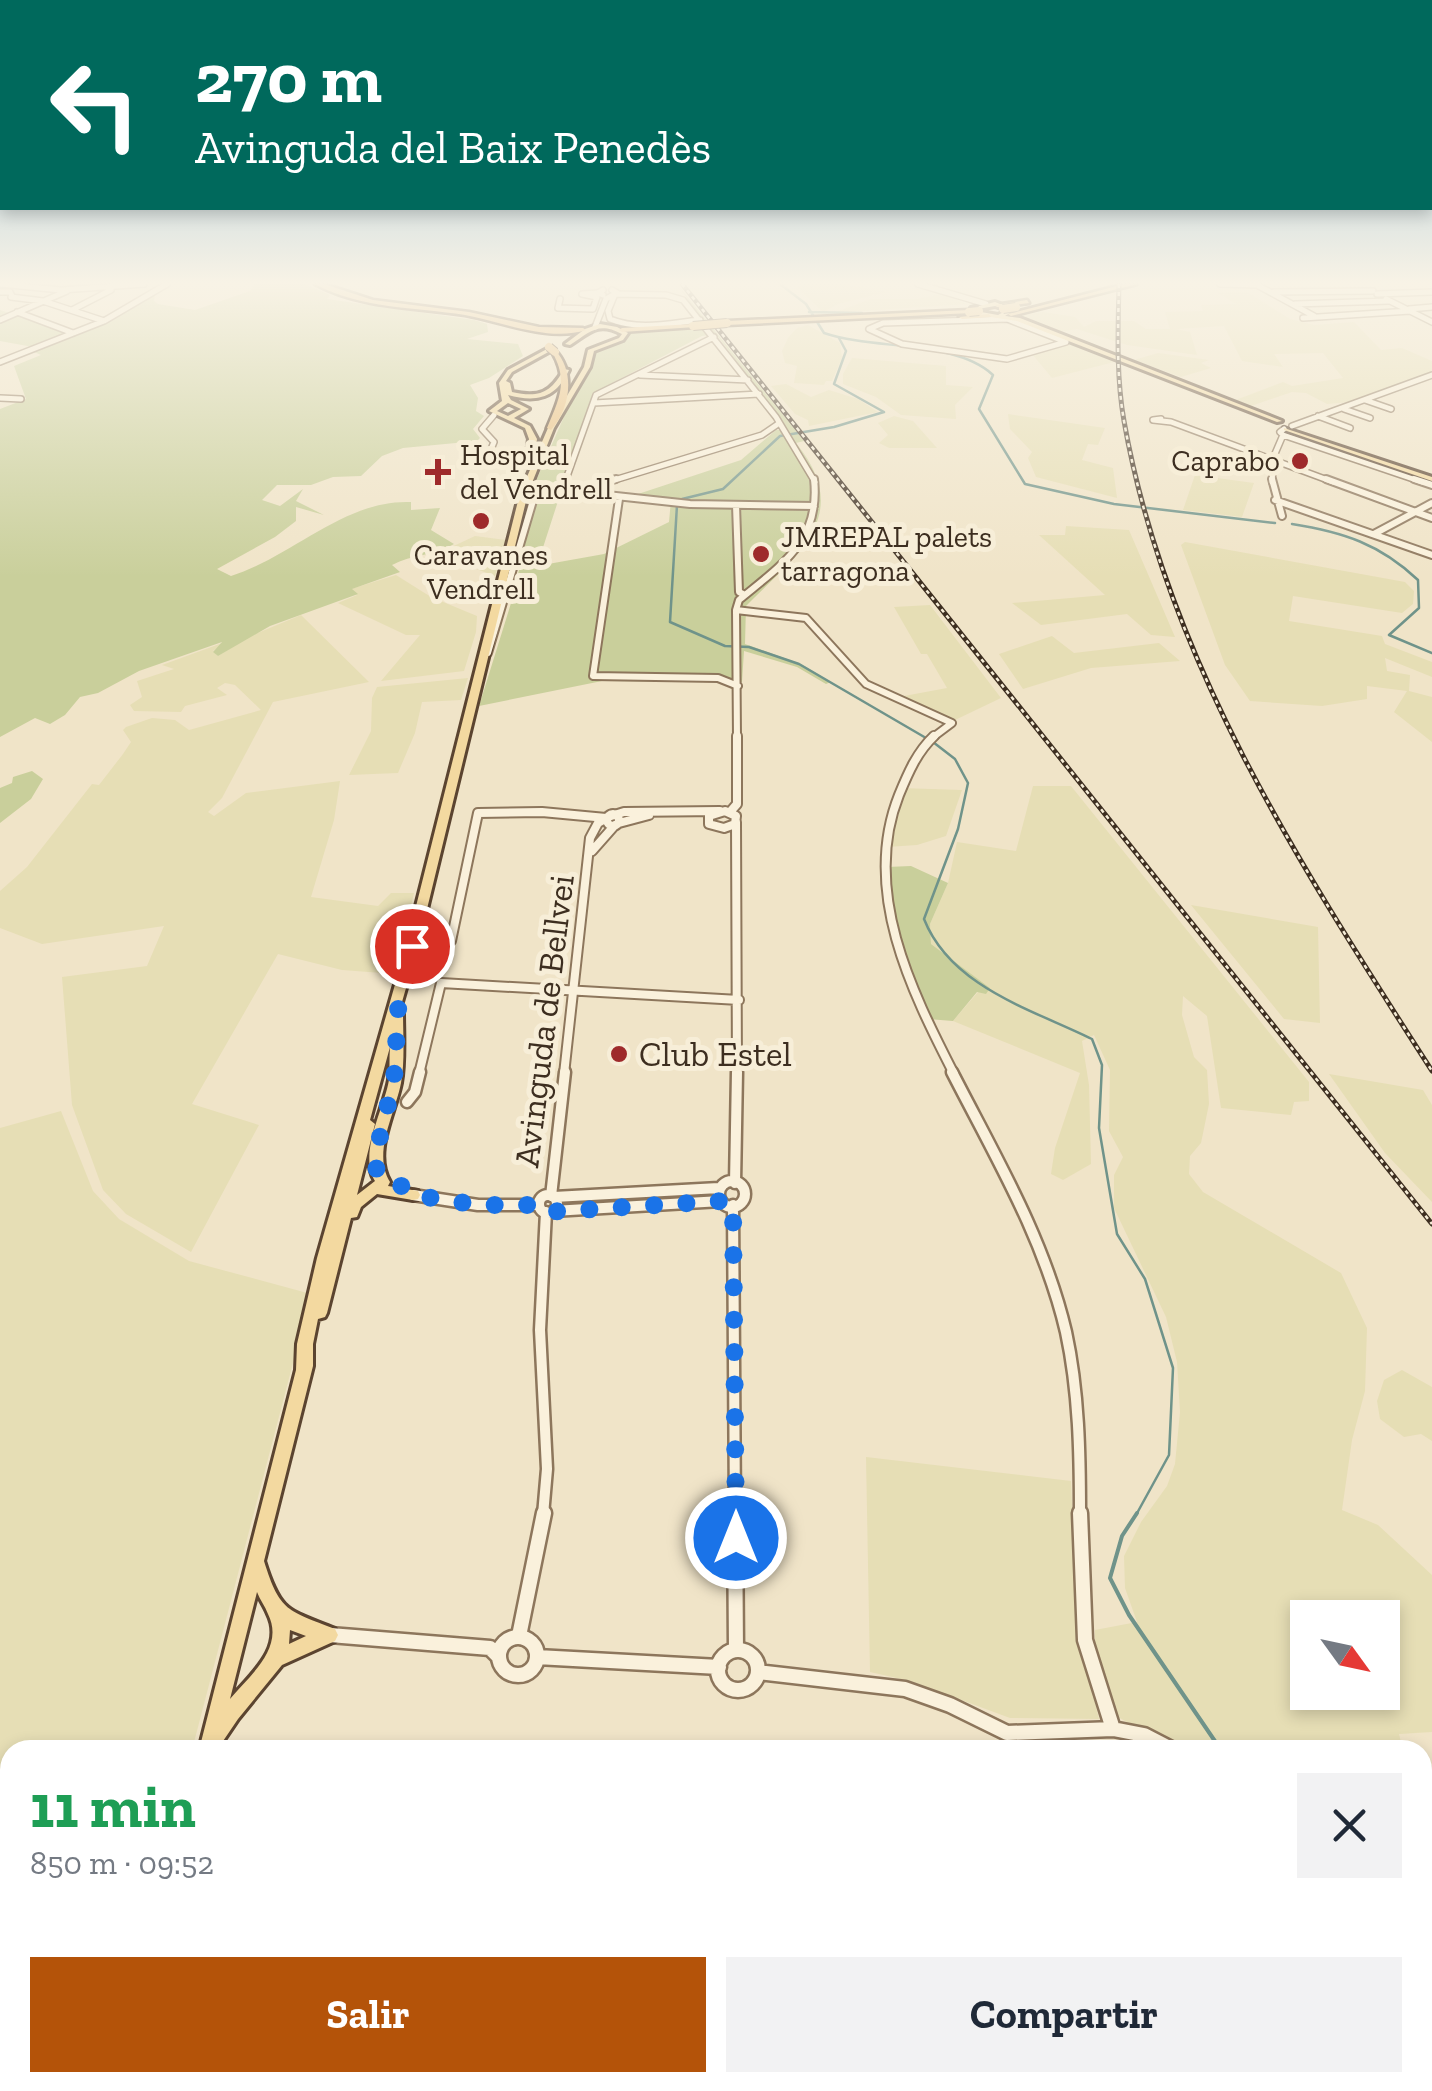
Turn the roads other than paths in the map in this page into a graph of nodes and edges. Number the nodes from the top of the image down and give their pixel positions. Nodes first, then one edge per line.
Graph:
1 (503, 382) edge
2 (505, 382) edge
3 (508, 382) edge
4 (560, 382) edge
5 (567, 382) edge
6 (579, 382) edge
7 (622, 382) edge
8 (749, 382) edge
9 (1182, 382) edge
10 (1415, 382) edge
11 (759, 394) junction
12 (1, 397) edge
13 (21, 399) dead end
14 (1366, 400) junction
15 (594, 402) junction
16 (516, 405) junction
17 (502, 406) junction
18 (1344, 409) junction
19 (1391, 409) dead end
20 (1318, 416) junction
21 (499, 417) junction
22 (1370, 418) dead end
23 (1163, 420) dead end
24 (778, 424) junction
25 (1282, 426) junction
26 (552, 428) junction
27 (1350, 428) dead end
28 (489, 454) dead end
29 (1269, 460) junction
30 (530, 477) junction
31 (1432, 482) edge
32 (572, 492) junction
33 (619, 499) junction
34 (1275, 500) junction
35 (1432, 504) edge
36 (736, 505) junction
37 (814, 506) junction
38 (1416, 513) junction
39 (1282, 516) dead end
40 (1432, 518) edge
41 (1374, 534) junction
42 (1432, 556) edge
43 (744, 595) junction
44 (736, 610) junction
45 (738, 677) junction
46 (728, 678) junction
47 (470, 710) junction
48 (657, 812) junction
49 (725, 812) junction
50 (681, 813) junction
51 (606, 818) junction
52 (736, 822) junction
53 (617, 824) junction
54 (712, 826) junction
55 (735, 848) junction
56 (591, 854) junction
57 (450, 941) dead end
58 (574, 992) junction
59 (399, 995) junction
60 (740, 1000) junction
61 (398, 1012) junction
62 (407, 1102) dead end
63 (364, 1106) junction
64 (354, 1181) junction
65 (377, 1182) junction
66 (736, 1183) junction
67 (720, 1188) junction
68 (413, 1195) joint
69 (553, 1196) junction
70 (727, 1203) junction
71 (546, 1209) junction
72 (338, 1242) junction
73 (324, 1258) junction
74 (304, 1370) junction
75 (255, 1559) junction
76 (278, 1612) junction
77 (328, 1635) junction
78 (519, 1636) junction
79 (736, 1650) junction
80 (498, 1656) junction
81 (537, 1657) junction
82 (276, 1659) junction
83 (718, 1666) junction
84 (758, 1672) junction
85 (1112, 1729) junction
86 (210, 1740) edge
87 (214, 1740) edge
88 (1154, 1740) edge

1 - 17 main road
2 - 16 main road
3 - 4 main road
5 - 26 highway
6 - 26 main road
7 - 15 street
8 - 11 street
9 - 25 main road
10 - 14 street
11 - 15 street
11 - 24 street
12 - 13 street
14 - 18 street
14 - 19 street
14 - 20 street
15 - 32 street
16 - 17 main road
16 - 21 main road
17 - 21 main road
18 - 20 street
18 - 22 street
20 - 25 street
20 - 27 street
21 - 28 street
21 - 30 main road
23 - 29 street
24 - 32 street
24 - 37 street
25 - 29 street
25 - 31 main road
25 - 31 street
26 - 30 main road
29 - 34 street
29 - 38 street
30 - 47 main road
32 - 33 street
32 - 47 street
33 - 36 street
33 - 46 street
34 - 39 street
34 - 41 street
35 - 38 street
36 - 37 street
36 - 43 street
37 - 43 street
38 - 40 street
38 - 41 street
41 - 42 street
43 - 44 street
44 - 45 street
44 - 85 street
45 - 46 street
45 - 46 street
45 - 49 street
47 - 59 main road
48 - 50 street
48 - 51 street
48 - 53 street
49 - 50 street
49 - 52 street
49 - 54 street
50 - 54 street
51 - 53 street
51 - 56 street, Avinguda de Bellvei
51 - 57 street
52 - 54 street
52 - 55 street
53 - 56 street, Avinguda de Bellvei
54 - 55 street
55 - 60 street
56 - 58 street, Avinguda de Bellvei
58 - 60 street
58 - 62 street
58 - 69 street, Avinguda de Bellvei
59 - 61 main road
59 - 63 main road
60 - 66 street
61 - 64 main road
61 - 65 main road
63 - 64 main road
63 - 73 main road
64 - 65 main road
64 - 72 main road
64 - 73 main road
65 - 68 main road
65 - 72 main road
66 - 67 street
66 - 70 street
67 - 69 street
67 - 70 street
68 - 71 street
69 - 71 street, Avinguda de Bellvei
69 - 71 street
70 - 71 street
70 - 79 street
71 - 78 street, Avinguda de Bellvei
72 - 74 main road
73 - 74 main road
74 - 75 main road
75 - 76 main road
75 - 86 main road
76 - 77 main road
76 - 82 main road
77 - 80 street
77 - 82 main road
78 - 80 street
78 - 81 street
79 - 83 street
79 - 84 street
80 - 81 street
81 - 83 street
82 - 87 main road
83 - 84 street
84 - 85 street
85 - 88 street

